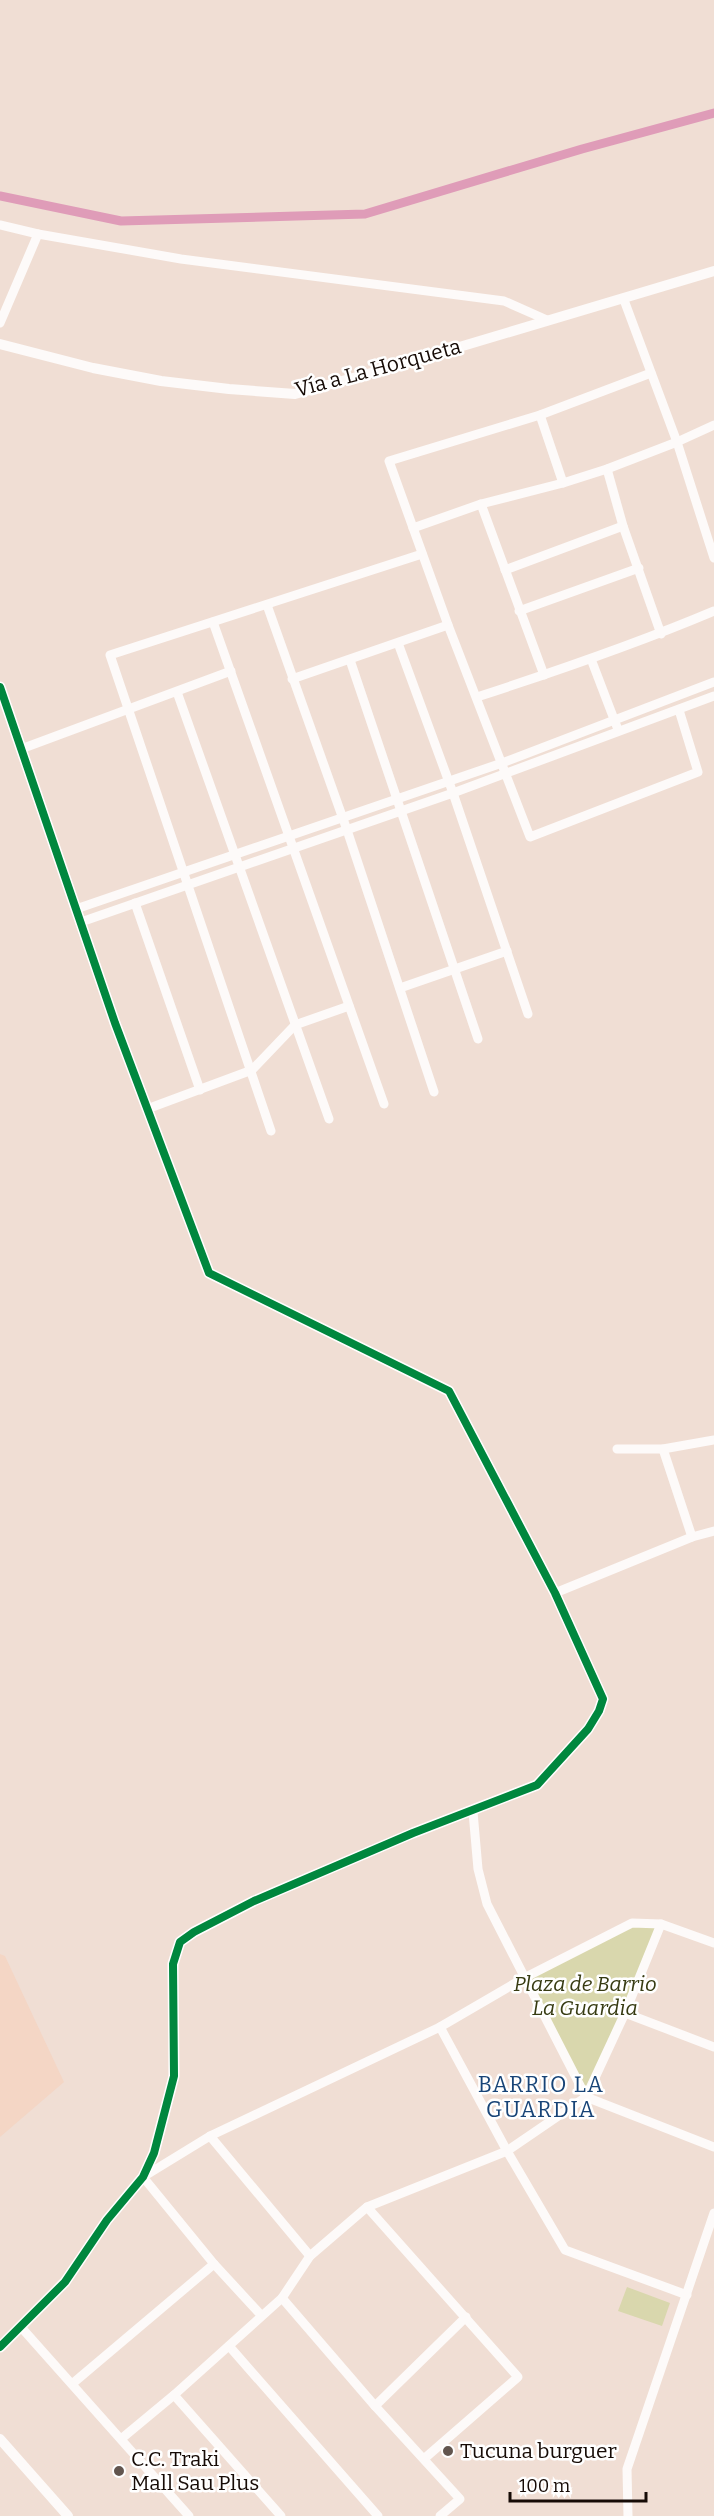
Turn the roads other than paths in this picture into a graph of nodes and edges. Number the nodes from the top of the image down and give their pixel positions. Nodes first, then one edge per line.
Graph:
1 (0, 225) edge
2 (38, 234) junction
3 (714, 271) edge
4 (624, 300) junction
5 (547, 320) junction
6 (0, 322) edge
7 (0, 344) edge
8 (651, 373) junction
9 (540, 415) junction
10 (714, 425) edge
11 (677, 442) junction
12 (607, 469) junction
13 (563, 483) junction
14 (481, 504) junction
15 (623, 526) junction
16 (413, 528) junction
17 (422, 554) junction
18 (714, 558) edge
19 (639, 568) junction
20 (505, 570) junction
21 (267, 605) junction
22 (519, 611) junction
23 (714, 611) edge
24 (213, 622) junction
25 (448, 625) junction
26 (661, 634) junction
27 (398, 643) junction
28 (591, 659) junction
29 (350, 660) junction
30 (231, 671) junction
31 (544, 675) junction
32 (292, 679) junction
33 (714, 682) edge
34 (0, 687) edge
35 (177, 692) junction
36 (714, 696) edge
37 (477, 697) junction
38 (127, 708) junction
39 (679, 710) junction
40 (615, 721) junction
41 (618, 731) junction
42 (21, 749) junction
43 (504, 768) junction
44 (448, 780) junction
45 (453, 793) junction
46 (396, 798) junction
47 (401, 811) junction
48 (342, 817) junction
49 (347, 830) junction
50 (289, 835) junction
51 (294, 848) junction
52 (235, 854) junction
53 (240, 866) junction
54 (183, 872) junction
55 (188, 885) junction
56 (135, 903) junction
57 (76, 909) junction
58 (81, 922) junction
59 (507, 951) junction
60 (454, 970) junction
61 (400, 988) junction
62 (349, 1005) junction
63 (528, 1014) dead end
64 (295, 1025) junction
65 (478, 1039) dead end
66 (252, 1070) junction
67 (200, 1090) junction
68 (434, 1092) dead end
69 (384, 1104) dead end
70 (147, 1109) junction
71 (329, 1119) dead end
72 (271, 1131) dead end
73 (714, 1440) edge
74 (617, 1449) dead end
75 (663, 1449) junction
76 (714, 1531) edge
77 (692, 1537) junction
78 (555, 1593) junction
79 (473, 1812) junction
80 (661, 1924) junction
81 (714, 1943) edge
82 (524, 1978) junction
83 (625, 2013) junction
84 (440, 2027) junction
85 (714, 2047) edge
86 (586, 2097) junction
87 (210, 2136) junction
88 (714, 2147) edge
89 (507, 2151) junction
90 (143, 2177) junction
91 (367, 2207) junction
92 (714, 2213) edge
93 (310, 2256) junction
94 (214, 2264) junction
95 (687, 2295) junction
96 (282, 2298) junction
97 (261, 2315) junction
98 (466, 2317) junction
99 (20, 2326) junction
100 (229, 2346) junction
101 (0, 2347) edge
102 (72, 2384) junction
103 (174, 2395) junction
104 (375, 2406) junction
105 (0, 2439) edge
106 (121, 2439) junction
107 (424, 2458) junction
108 (68, 2516) edge
109 (189, 2516) edge
110 (281, 2516) edge
111 (378, 2516) edge
112 (440, 2516) edge
113 (628, 2516) edge

1 - 2 street
2 - 5 street
2 - 6 street
3 - 4 main road, Vía a La Horqueta
4 - 5 main road, Vía a La Horqueta
4 - 8 street
5 - 7 main road, Vía a La Horqueta
8 - 9 street
8 - 11 street
9 - 13 street
9 - 16 street
10 - 11 street
11 - 12 street
11 - 18 street
12 - 13 street
12 - 15 street
13 - 14 street
14 - 16 street
14 - 20 street
15 - 19 street
15 - 20 street
16 - 17 street
17 - 21 street
17 - 25 street
19 - 22 street
19 - 26 street
20 - 22 street
21 - 24 street
21 - 32 street
22 - 31 street
23 - 26 street
24 - 30 street
24 - 38 street
25 - 27 street
25 - 37 street
26 - 28 street
27 - 29 street
27 - 44 street
28 - 31 street
28 - 40 street
29 - 32 street
29 - 46 street
30 - 35 street
30 - 50 street
31 - 37 street
32 - 48 street
33 - 40 street
34 - 42 street
35 - 38 street
35 - 52 street
36 - 39 street
37 - 43 street
38 - 42 street
38 - 54 street
39 - 41 street
39 - 43 street
40 - 41 street
40 - 43 street
41 - 43 street
42 - 57 street
43 - 44 street
43 - 45 street
44 - 45 street
44 - 46 street
45 - 47 street
45 - 59 street
46 - 47 street
46 - 48 street
47 - 49 street
47 - 60 street
48 - 49 street
48 - 50 street
49 - 51 street
49 - 61 street
50 - 51 street
50 - 52 street
51 - 53 street
51 - 62 street
52 - 53 street
52 - 54 street
53 - 55 street
53 - 64 street
54 - 55 street
54 - 57 street
55 - 56 street
55 - 66 street
56 - 58 street
56 - 67 street
57 - 58 street
58 - 70 street
59 - 60 street
59 - 63 street
60 - 61 street
60 - 65 street
61 - 68 street
62 - 64 street
62 - 69 street
64 - 66 street
64 - 71 street
66 - 67 street
66 - 72 street
67 - 70 street
70 - 78 street
73 - 75 street
74 - 75 street
75 - 77 street
76 - 77 street
77 - 78 street
78 - 79 street
79 - 82 street
79 - 90 street
80 - 81 street
80 - 82 street
80 - 83 street
82 - 84 street
82 - 86 street
83 - 85 street
83 - 86 street
84 - 87 street
84 - 89 street
86 - 88 street
86 - 89 street
87 - 90 street
87 - 93 street
89 - 91 street
89 - 95 street
90 - 94 street
90 - 99 street
91 - 93 street
91 - 98 street
92 - 95 street
93 - 96 street
94 - 97 street
94 - 102 street
95 - 113 street
96 - 97 street
96 - 104 street
97 - 100 street
98 - 104 street
98 - 107 street
99 - 101 street
99 - 102 street
100 - 103 street
100 - 111 street
102 - 106 street
103 - 106 street
103 - 110 street
104 - 107 street
105 - 108 main road
106 - 109 street
107 - 112 street

